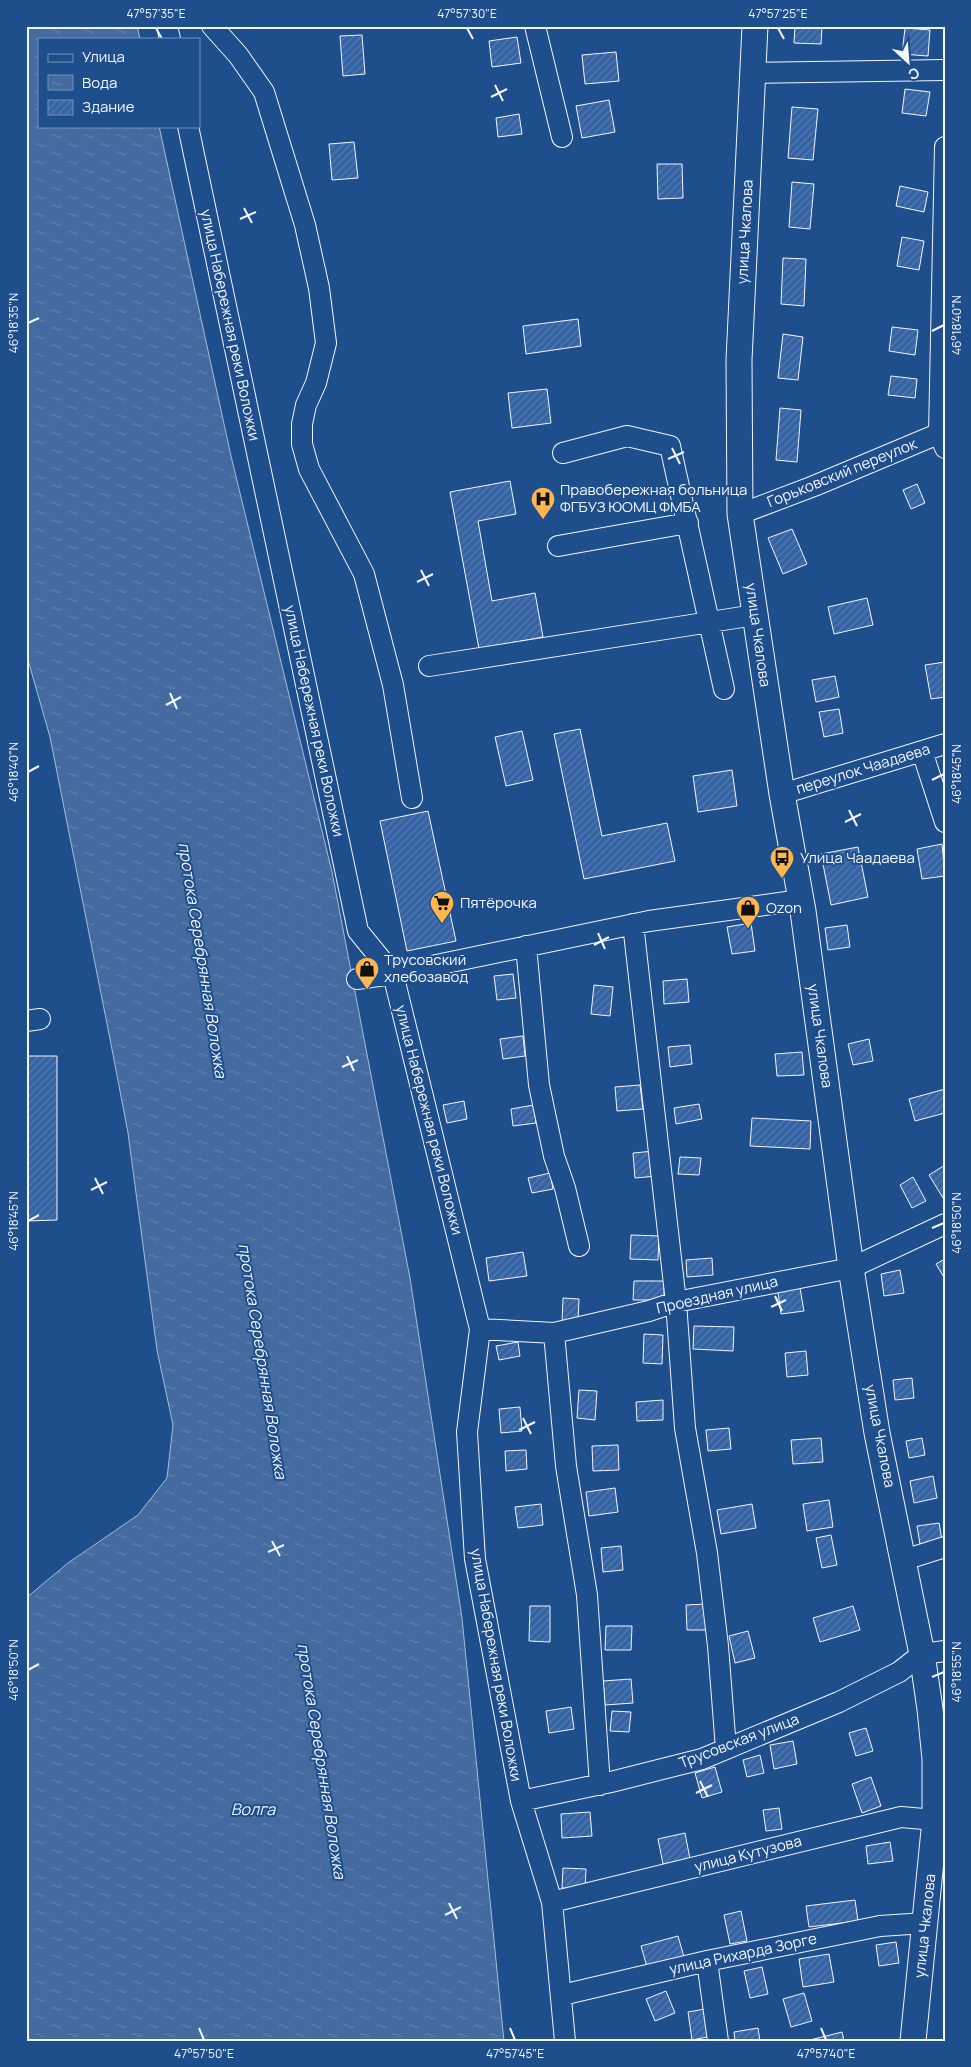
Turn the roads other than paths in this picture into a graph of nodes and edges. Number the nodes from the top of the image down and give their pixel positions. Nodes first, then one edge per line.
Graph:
1 (212, 26) edge
2 (535, 26) edge
3 (755, 26) edge
4 (945, 70) edge
5 (752, 72) junction
6 (188, 128) edge
7 (562, 137) dead end
8 (945, 147) edge
9 (943, 438) edge
10 (563, 452) dead end
11 (740, 514) junction
12 (688, 523) junction
13 (558, 546) dead end
14 (755, 615) junction
15 (710, 623) junction
16 (429, 666) dead end
17 (724, 689) dead end
18 (945, 744) edge
19 (922, 752) junction
20 (782, 794) junction
21 (412, 798) dead end
22 (945, 822) edge
23 (801, 900) junction
24 (633, 924) junction
25 (526, 946) junction
26 (393, 974) junction
27 (358, 979) dead end
28 (945, 1224) edge
29 (579, 1246) dead end
30 (851, 1268) junction
31 (676, 1302) junction
32 (480, 1329) junction
33 (554, 1333) junction
34 (945, 1547) edge
35 (904, 1560) junction
36 (934, 1653) edge
37 (726, 1748) junction
38 (600, 1785) junction
39 (521, 1801) junction
40 (940, 1819) edge
41 (552, 1902) junction
42 (925, 1923) junction
43 (707, 1961) junction
44 (562, 1995) junction
45 (565, 2041) edge
46 (718, 2041) edge
47 (913, 2041) edge

1 - 21 street
2 - 7 street
3 - 5 main road, улица Чкалова
4 - 5 street
5 - 11 main road, улица Чкалова
6 - 26 street, улица Набережная реки Воложки
8 - 9 street
9 - 11 street, Горьковский переулок
10 - 12 street
11 - 14 main road, улица Чкалова
12 - 13 street
12 - 15 street
14 - 15 street
14 - 20 main road, улица Чкалова
15 - 16 street
15 - 17 street
18 - 19 street, переулок Чаадаева
19 - 20 street, переулок Чаадаева
19 - 22 street
20 - 23 main road, улица Чкалова
23 - 24 street
23 - 30 main road, улица Чкалова
24 - 25 street
24 - 31 street
25 - 26 street
25 - 29 street
26 - 27 street
26 - 32 street, улица Набережная реки Воложки
28 - 30 street, Проездная улица
30 - 31 street, Проездная улица
30 - 35 main road, улица Чкалова
31 - 33 street, Проездная улица
31 - 37 street
32 - 33 street, Проездная улица
32 - 39 street, улица Набережная реки Воложки
33 - 38 street
34 - 35 street
35 - 36 main road, улица Чкалова
36 - 37 street, Трусовская улица
36 - 40 main road, улица Чкалова
37 - 38 street, Трусовская улица
38 - 39 street, Трусовская улица
39 - 41 street, улица Набережная реки Воложки
40 - 41 street, улица Кутузова
40 - 42 main road, улица Чкалова
41 - 44 street, улица Набережная реки Воложки
42 - 43 street, улица Рихарда Зорге
42 - 47 main road, улица Чкалова
43 - 44 street, улица Рихарда Зорге
43 - 46 street
44 - 45 street, улица Набережная реки Воложки

